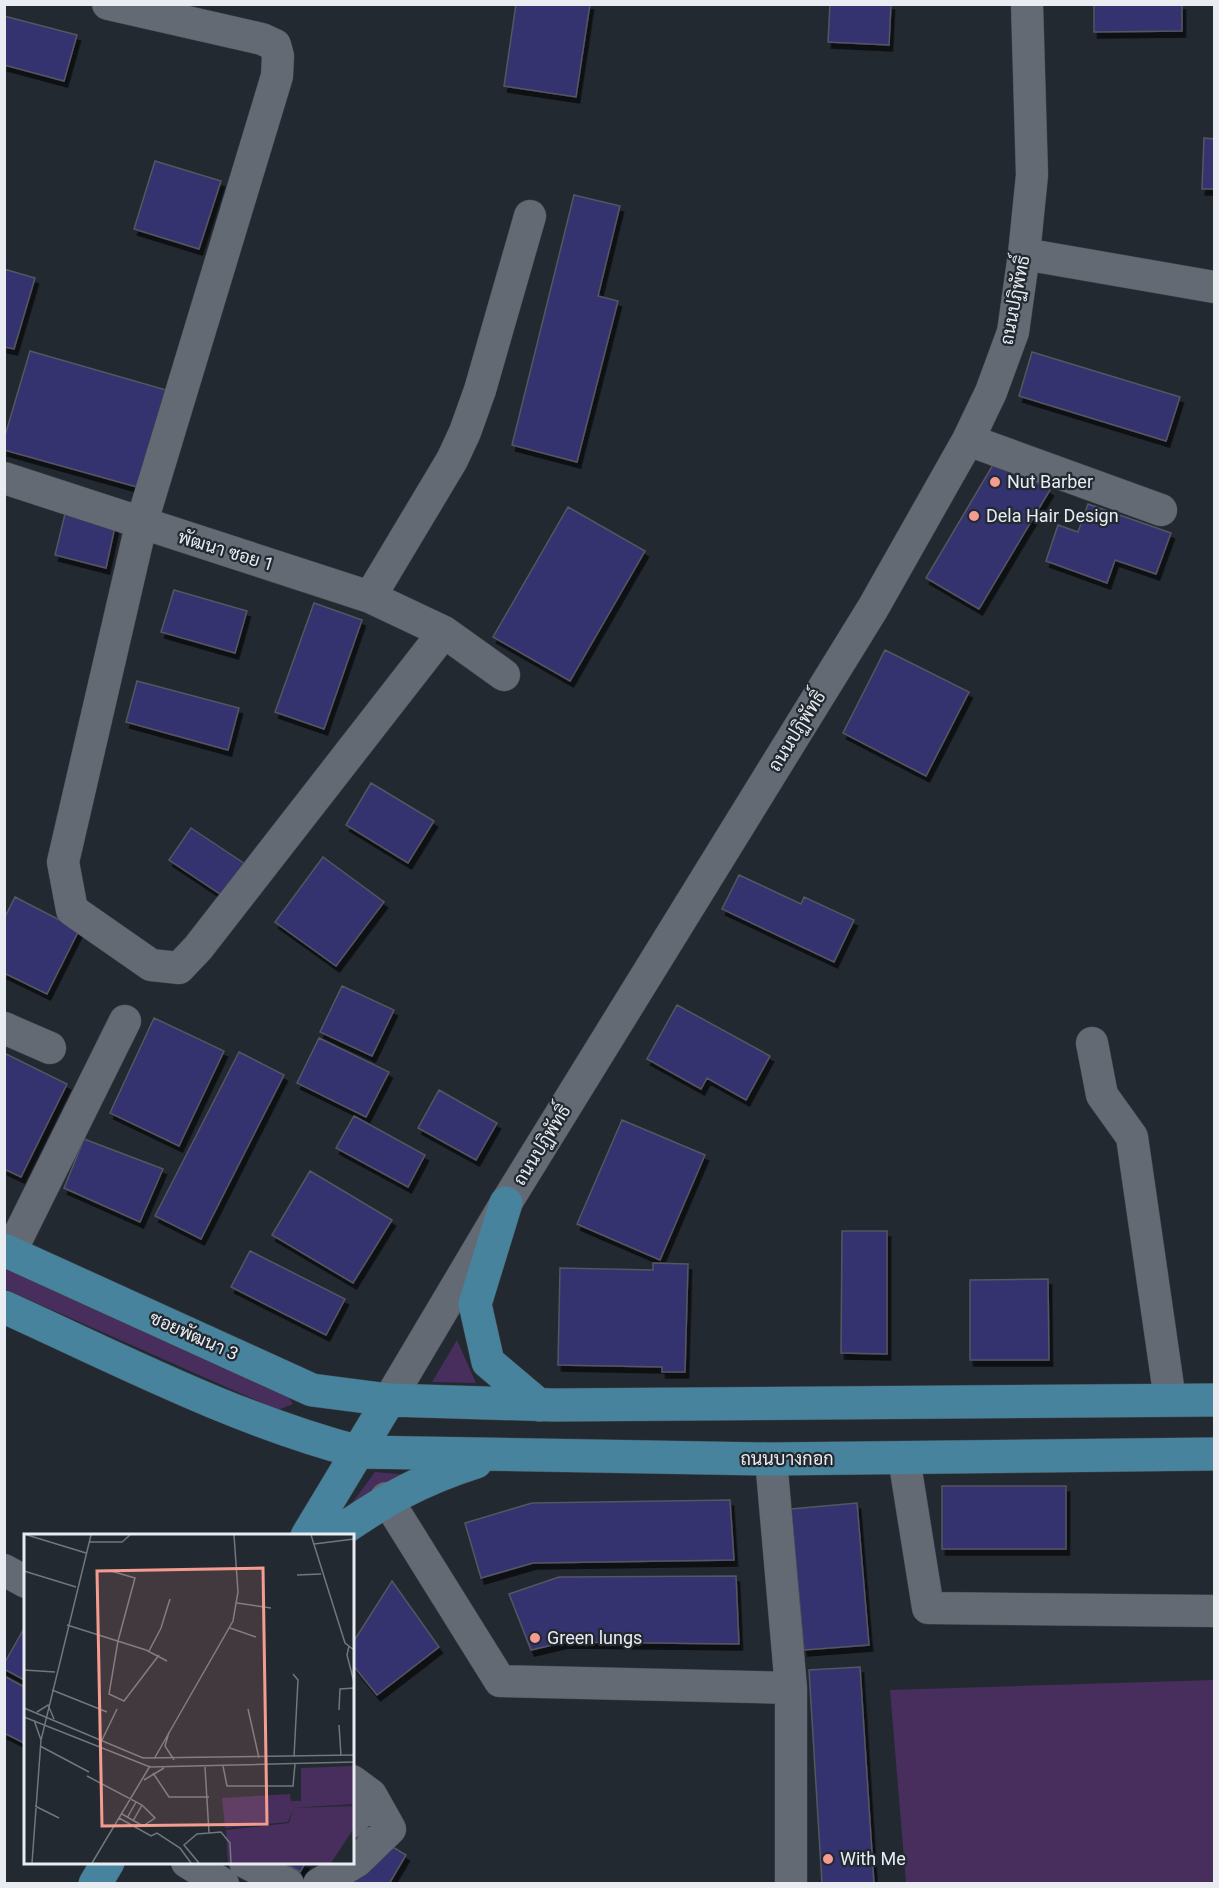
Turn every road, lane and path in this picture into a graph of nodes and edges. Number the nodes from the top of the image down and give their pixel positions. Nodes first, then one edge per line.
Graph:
1 (108, 4) edge
2 (1027, 4) edge
3 (530, 216) dead end
4 (1024, 254) junction
5 (1215, 286) edge
6 (968, 440) junction
7 (4, 478) edge
8 (1161, 510) dead end
9 (141, 525) junction
10 (370, 597) junction
11 (444, 632) junction
12 (504, 675) dead end
13 (125, 1022) dead end
14 (4, 1028) edge
15 (1092, 1043) dead end
16 (50, 1048) dead end
17 (506, 1203) junction
18 (7, 1251) edge
19 (4, 1307) edge
20 (390, 1400) junction
21 (1170, 1400) junction
22 (1215, 1400) edge
23 (539, 1405) junction
24 (359, 1452) junction
25 (500, 1454) junction
26 (1215, 1454) edge
27 (904, 1458) junction
28 (771, 1459) junction
29 (386, 1498) junction
30 (308, 1534) edge
31 (336, 1534) edge
32 (4, 1570) edge
33 (24, 1581) edge
34 (1215, 1611) edge
35 (791, 1688) junction
36 (362, 1788) edge
37 (354, 1815) edge
38 (107, 1864) edge
39 (189, 1864) edge
40 (324, 1864) edge
41 (354, 1864) edge
42 (354, 1864) edge
43 (95, 1884) edge
44 (223, 1884) edge
45 (311, 1884) edge
46 (320, 1884) edge
47 (791, 1884) edge

1 - 9 street
2 - 4 street, ถนนปฏิพัทธิ์
3 - 10 street
4 - 5 street
4 - 6 street, ถนนปฏิพัทธิ์
6 - 8 street
6 - 17 street, ถนนปฏิพัทธิ์
7 - 9 street, พัฒนา ซอย 1
9 - 10 street, พัฒนา ซอย 1
9 - 11 street
10 - 11 street, พัฒนา ซอย 1
11 - 12 street, พัฒนา ซอย 1
13 - 18 street
14 - 16 street
15 - 21 street
17 - 20 street, ถนนปฏิพัทธิ์
17 - 23 main road
18 - 20 main road, ซอยพัฒนา 3
19 - 24 main road
20 - 23 main road
20 - 24 main road
21 - 22 main road
21 - 23 main road
24 - 25 main road, ถนนบางกอก
24 - 30 main road
25 - 28 main road, ถนนบางกอก
25 - 29 main road
26 - 27 main road, ถนนบางกอก
27 - 28 main road, ถนนบางกอก
27 - 34 street
28 - 35 street
29 - 31 main road
29 - 35 street
32 - 33 street
35 - 47 street
36 - 37 street
36 - 41 street
38 - 43 main road
39 - 44 street
40 - 45 street
42 - 46 street

